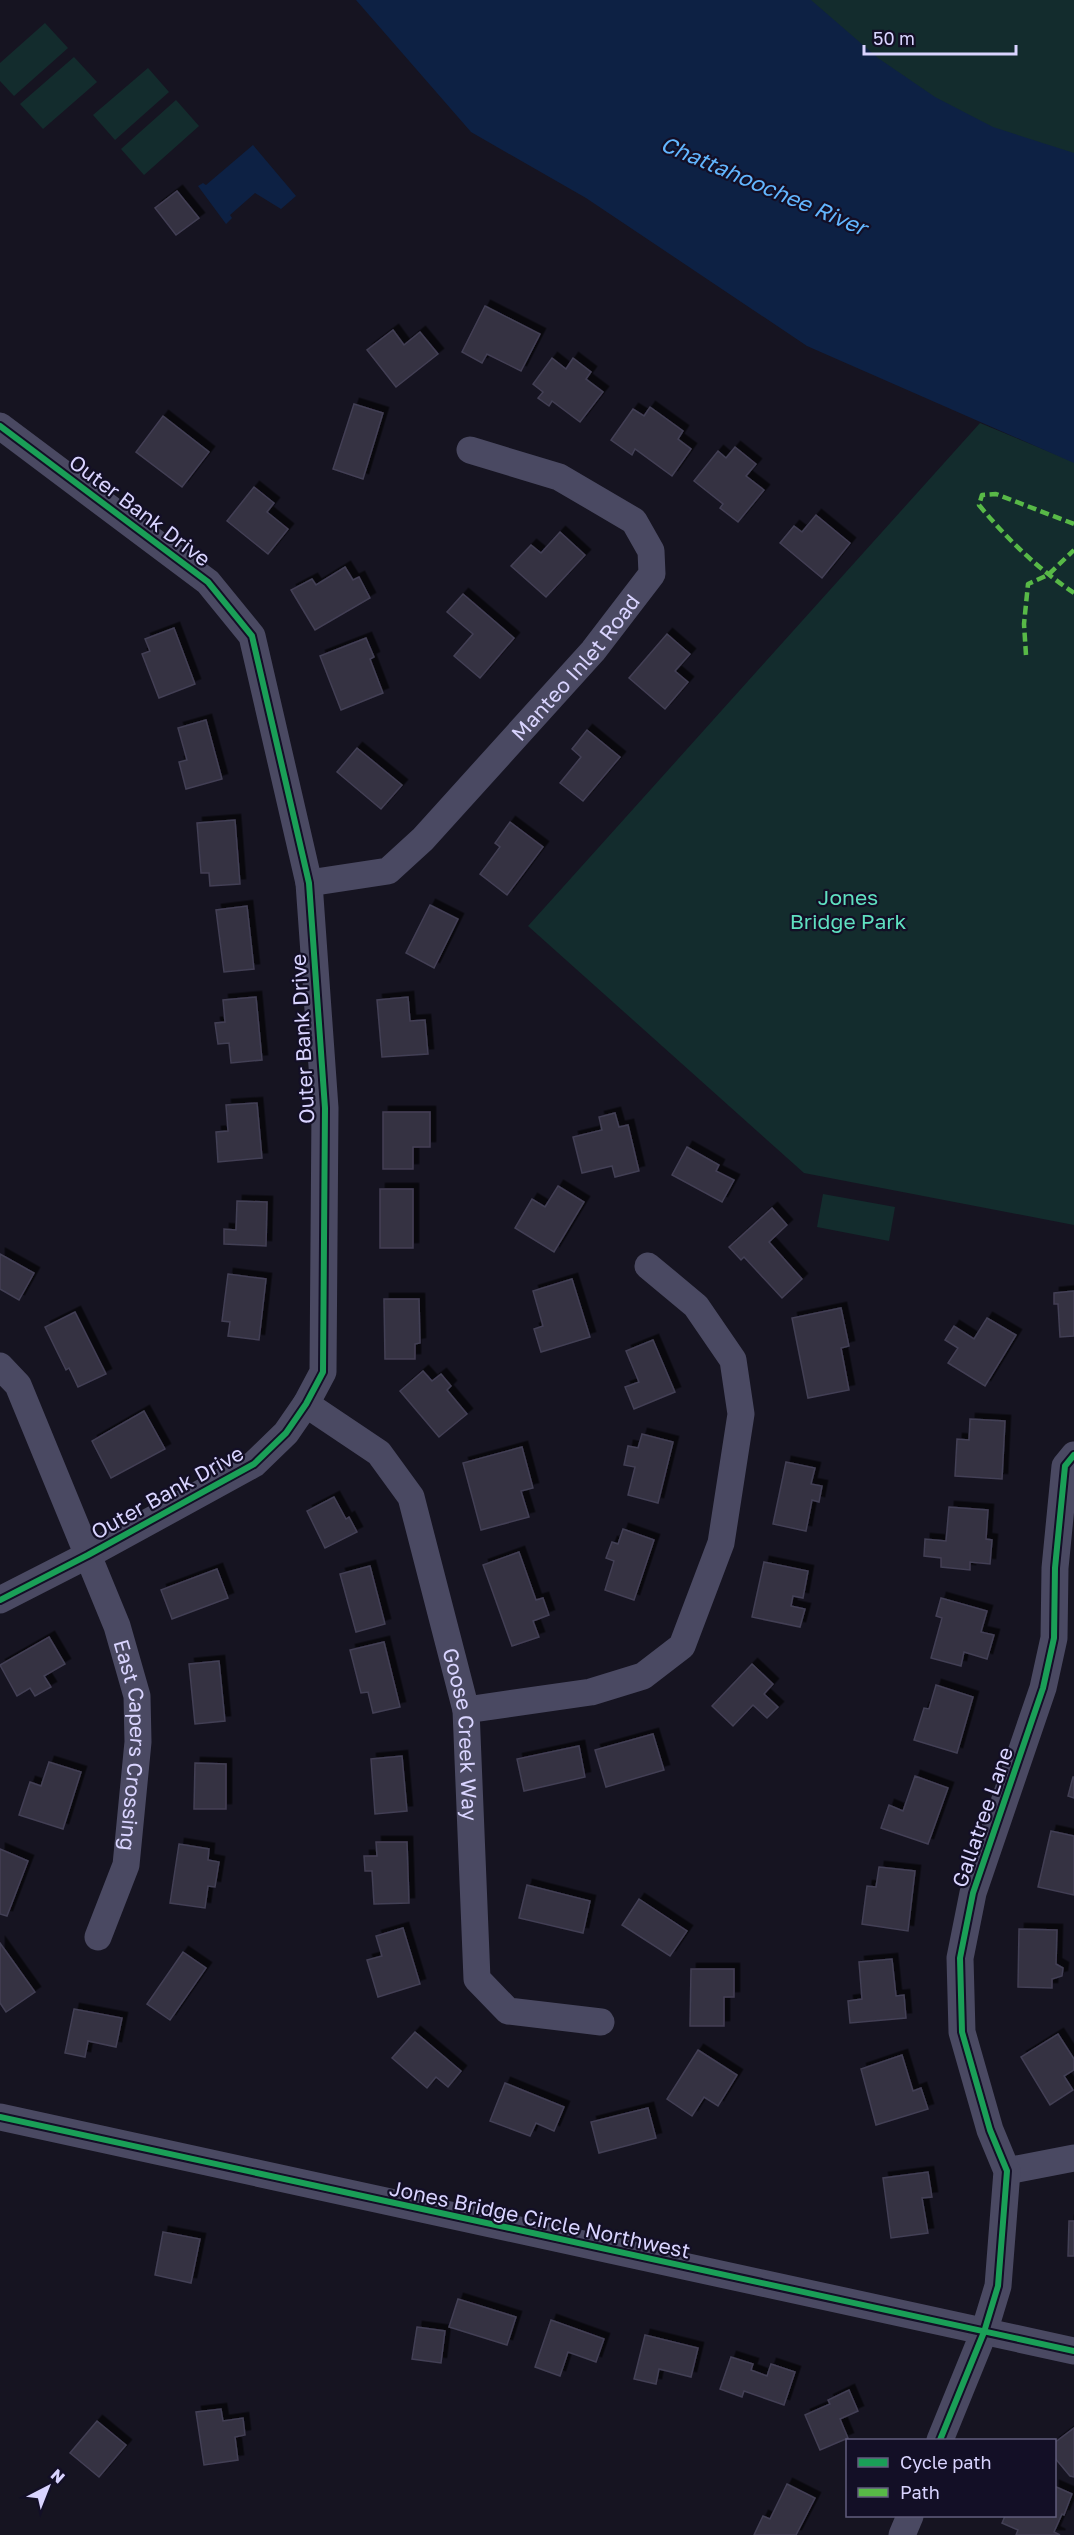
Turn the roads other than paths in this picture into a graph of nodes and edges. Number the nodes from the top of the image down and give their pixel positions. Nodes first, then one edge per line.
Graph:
1 (0, 426) edge
2 (470, 450) dead end
3 (309, 883) junction
4 (648, 1266) dead end
5 (0, 1366) edge
6 (306, 1404) junction
7 (1074, 1455) edge
8 (88, 1555) junction
9 (0, 1600) edge
10 (466, 1710) junction
11 (98, 1937) dead end
12 (601, 2022) dead end
13 (0, 2117) edge
14 (1074, 2158) edge
15 (1007, 2171) junction
16 (984, 2332) junction
17 (1074, 2351) edge
18 (940, 2439) edge
19 (910, 2517) edge
20 (902, 2535) edge

1 - 3 street, Outer Bank Drive
2 - 3 street, Manteo Inlet Road
3 - 6 street, Outer Bank Drive
4 - 10 street
5 - 8 street, East Capers Crossing
6 - 8 street, Outer Bank Drive
6 - 10 street, Goose Creek Way
7 - 15 street, Gallatree Lane
8 - 9 street, Outer Bank Drive
8 - 11 street, East Capers Crossing
10 - 12 street, Goose Creek Way
13 - 16 street, Jones Bridge Circle Northwest
14 - 15 street
15 - 16 street, Gallatree Lane
16 - 17 street, Jones Bridge Circle Northwest
16 - 18 street, Gallatree Lane
19 - 20 street

